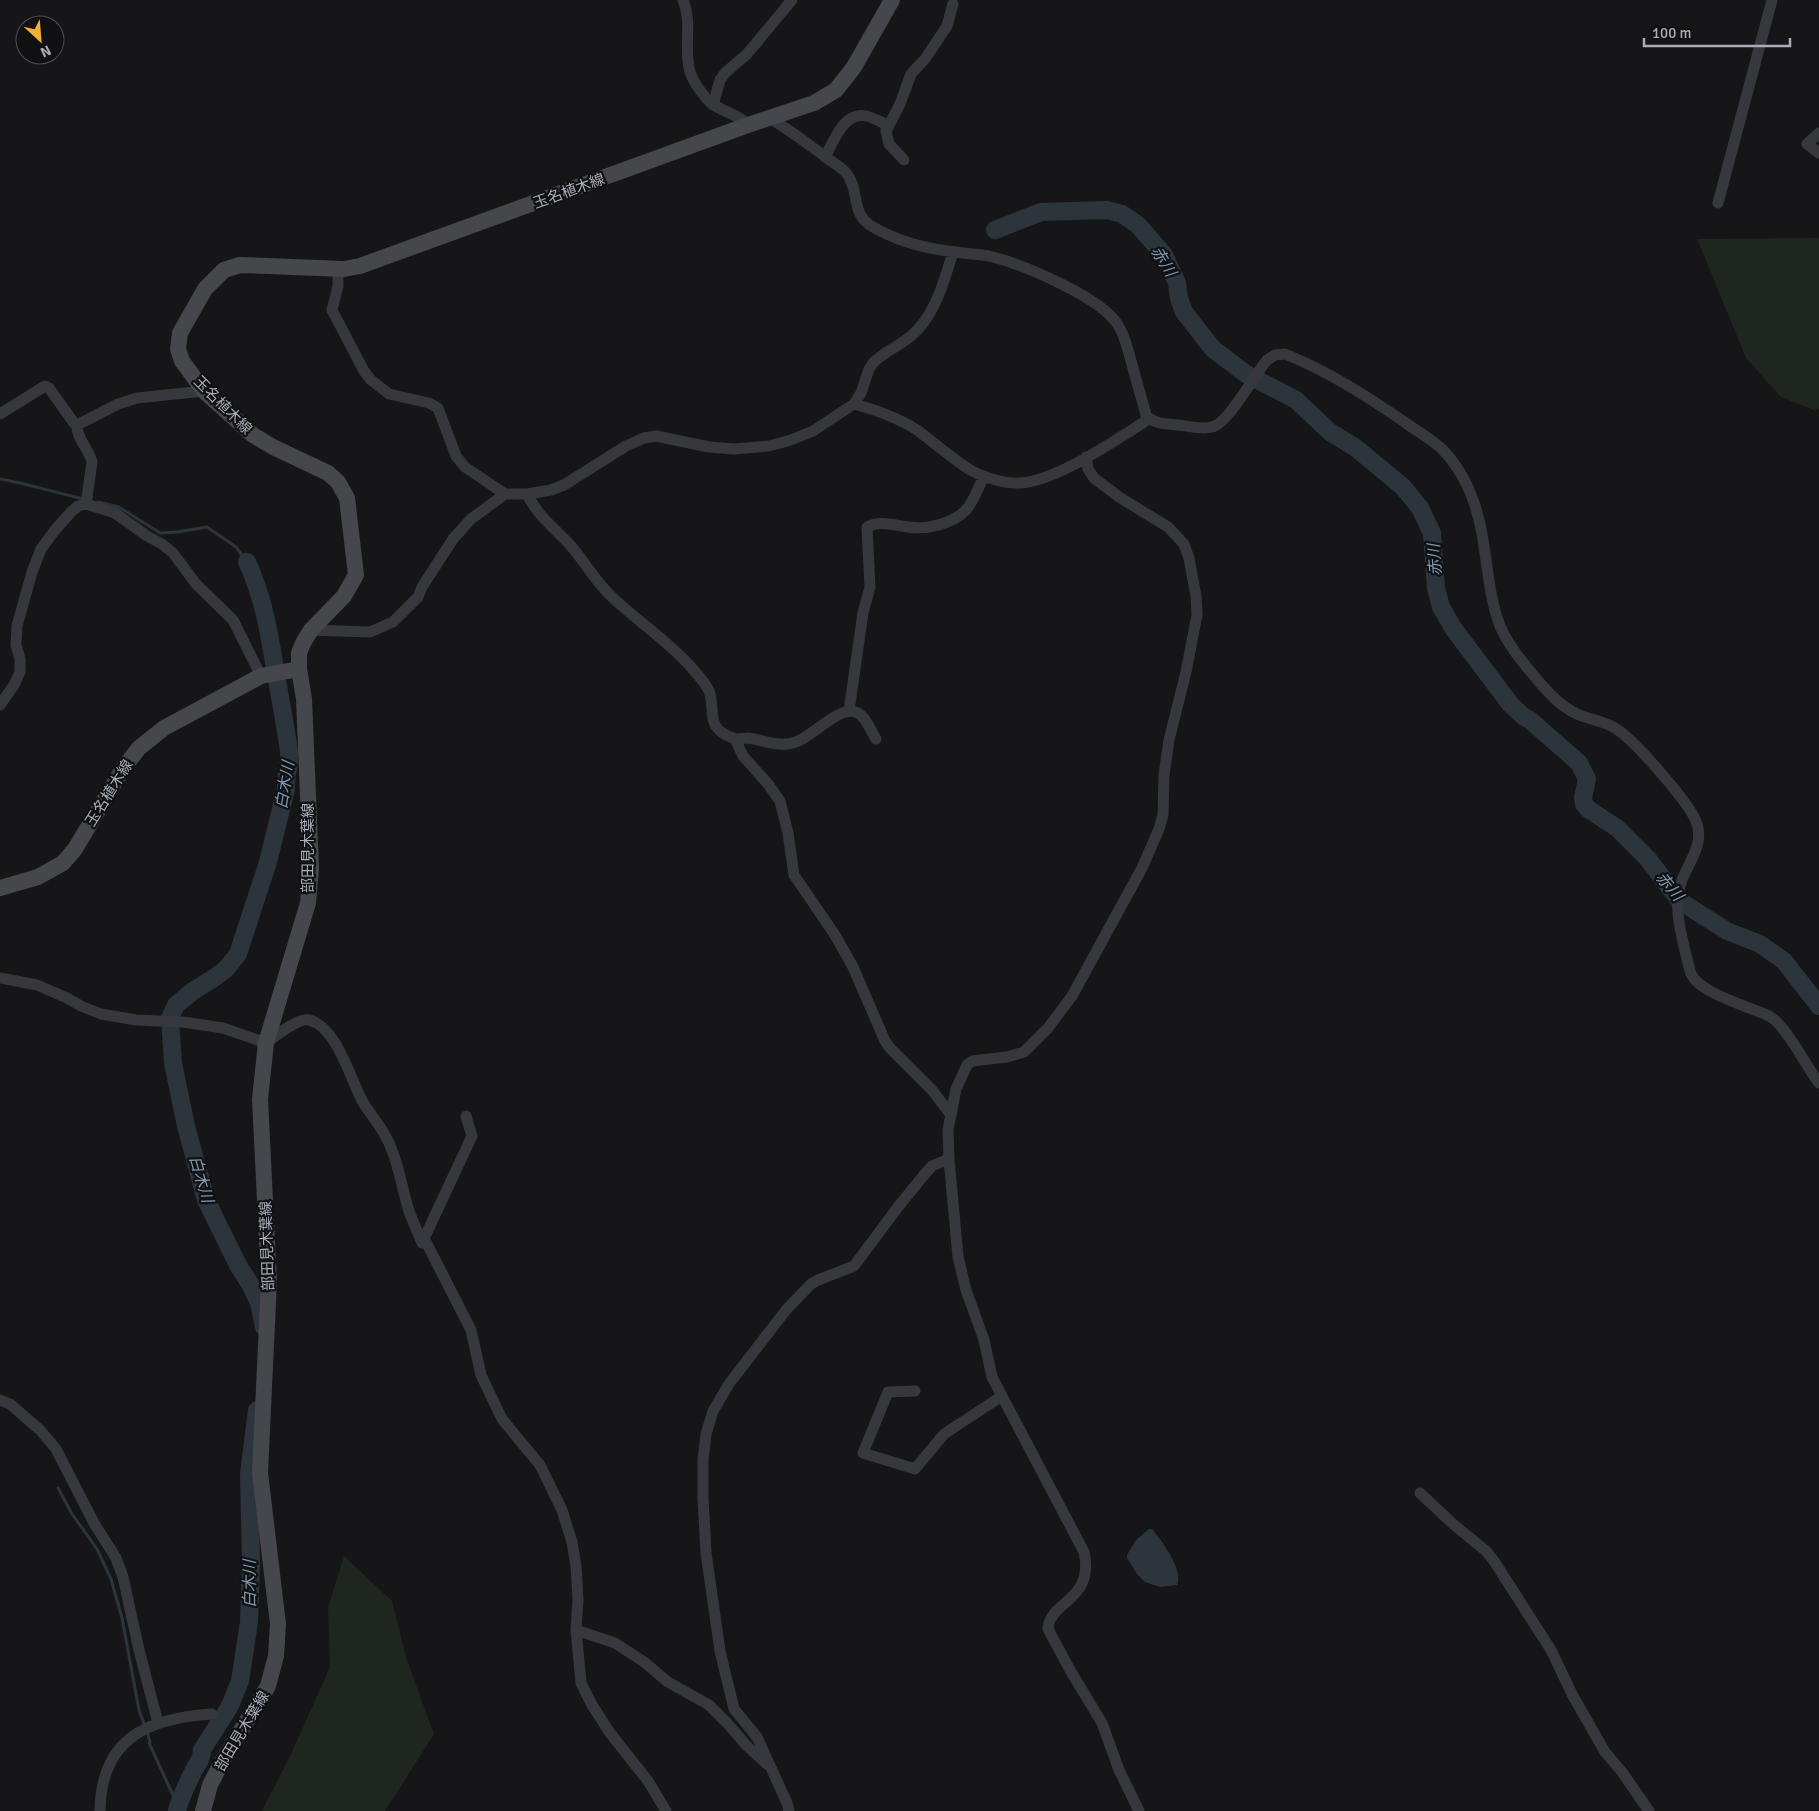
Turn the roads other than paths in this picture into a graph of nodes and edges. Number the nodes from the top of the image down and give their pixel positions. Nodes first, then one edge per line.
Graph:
1 (683, 0) edge
2 (792, 0) edge
3 (892, 0) edge
4 (1772, 0) edge
5 (953, 4) dead end
6 (713, 105) junction
7 (770, 118) junction
8 (748, 125) junction
9 (888, 125) junction
10 (1819, 133) edge
11 (1819, 153) edge
12 (825, 157) junction
13 (904, 160) dead end
14 (1718, 203) dead end
15 (953, 252) junction
16 (338, 269) junction
17 (204, 391) junction
18 (854, 404) junction
19 (0, 414) edge
20 (1149, 419) junction
21 (77, 424) junction
22 (1086, 457) junction
23 (984, 476) junction
24 (505, 494) junction
25 (528, 494) junction
26 (87, 498) junction
27 (311, 630) junction
28 (277, 673) junction
29 (0, 705) edge
30 (849, 711) junction
31 (735, 739) junction
32 (876, 739) dead end
33 (0, 888) edge
34 (0, 978) edge
35 (266, 1043) junction
36 (1819, 1083) edge
37 (950, 1115) junction
38 (466, 1116) dead end
39 (949, 1159) junction
40 (424, 1238) junction
41 (915, 1392) dead end
42 (1002, 1396) junction
43 (0, 1400) edge
44 (1420, 1493) dead end
45 (576, 1630) junction
46 (212, 1714) dead end
47 (158, 1723) junction
48 (772, 1768) junction
49 (100, 1811) edge
50 (203, 1811) edge
51 (666, 1811) edge
52 (789, 1811) edge
53 (1139, 1811) edge
54 (1649, 1811) edge

1 - 6 street
2 - 6 street
3 - 7 main road, 玉名植木線
4 - 14 street
5 - 9 street
6 - 8 street
7 - 8 main road, 玉名植木線
7 - 12 street
8 - 16 main road, 玉名植木線
9 - 12 street
9 - 13 street
10 - 11 street
12 - 15 street
15 - 18 street
15 - 20 street
16 - 17 main road, 玉名植木線
16 - 24 street
17 - 21 street
17 - 27 main road, 玉名植木線
18 - 23 street
18 - 25 street
19 - 21 street
20 - 22 street
20 - 36 street
21 - 26 street
22 - 23 street
22 - 37 street
23 - 30 street
24 - 25 street
24 - 27 street
25 - 31 street
26 - 28 street
26 - 29 street
27 - 28 main road, 玉名植木線
28 - 33 main road, 玉名植木線
28 - 35 main road, 部田見木葉線
30 - 31 street
30 - 32 street
31 - 37 street
34 - 35 street
35 - 40 street
35 - 50 main road, 部田見木葉線
37 - 39 street
38 - 40 street
39 - 42 street
39 - 48 street
40 - 45 street
41 - 42 street
42 - 53 street
43 - 47 street
44 - 54 street
45 - 48 street
45 - 51 street
46 - 47 street
47 - 49 street
48 - 52 street

